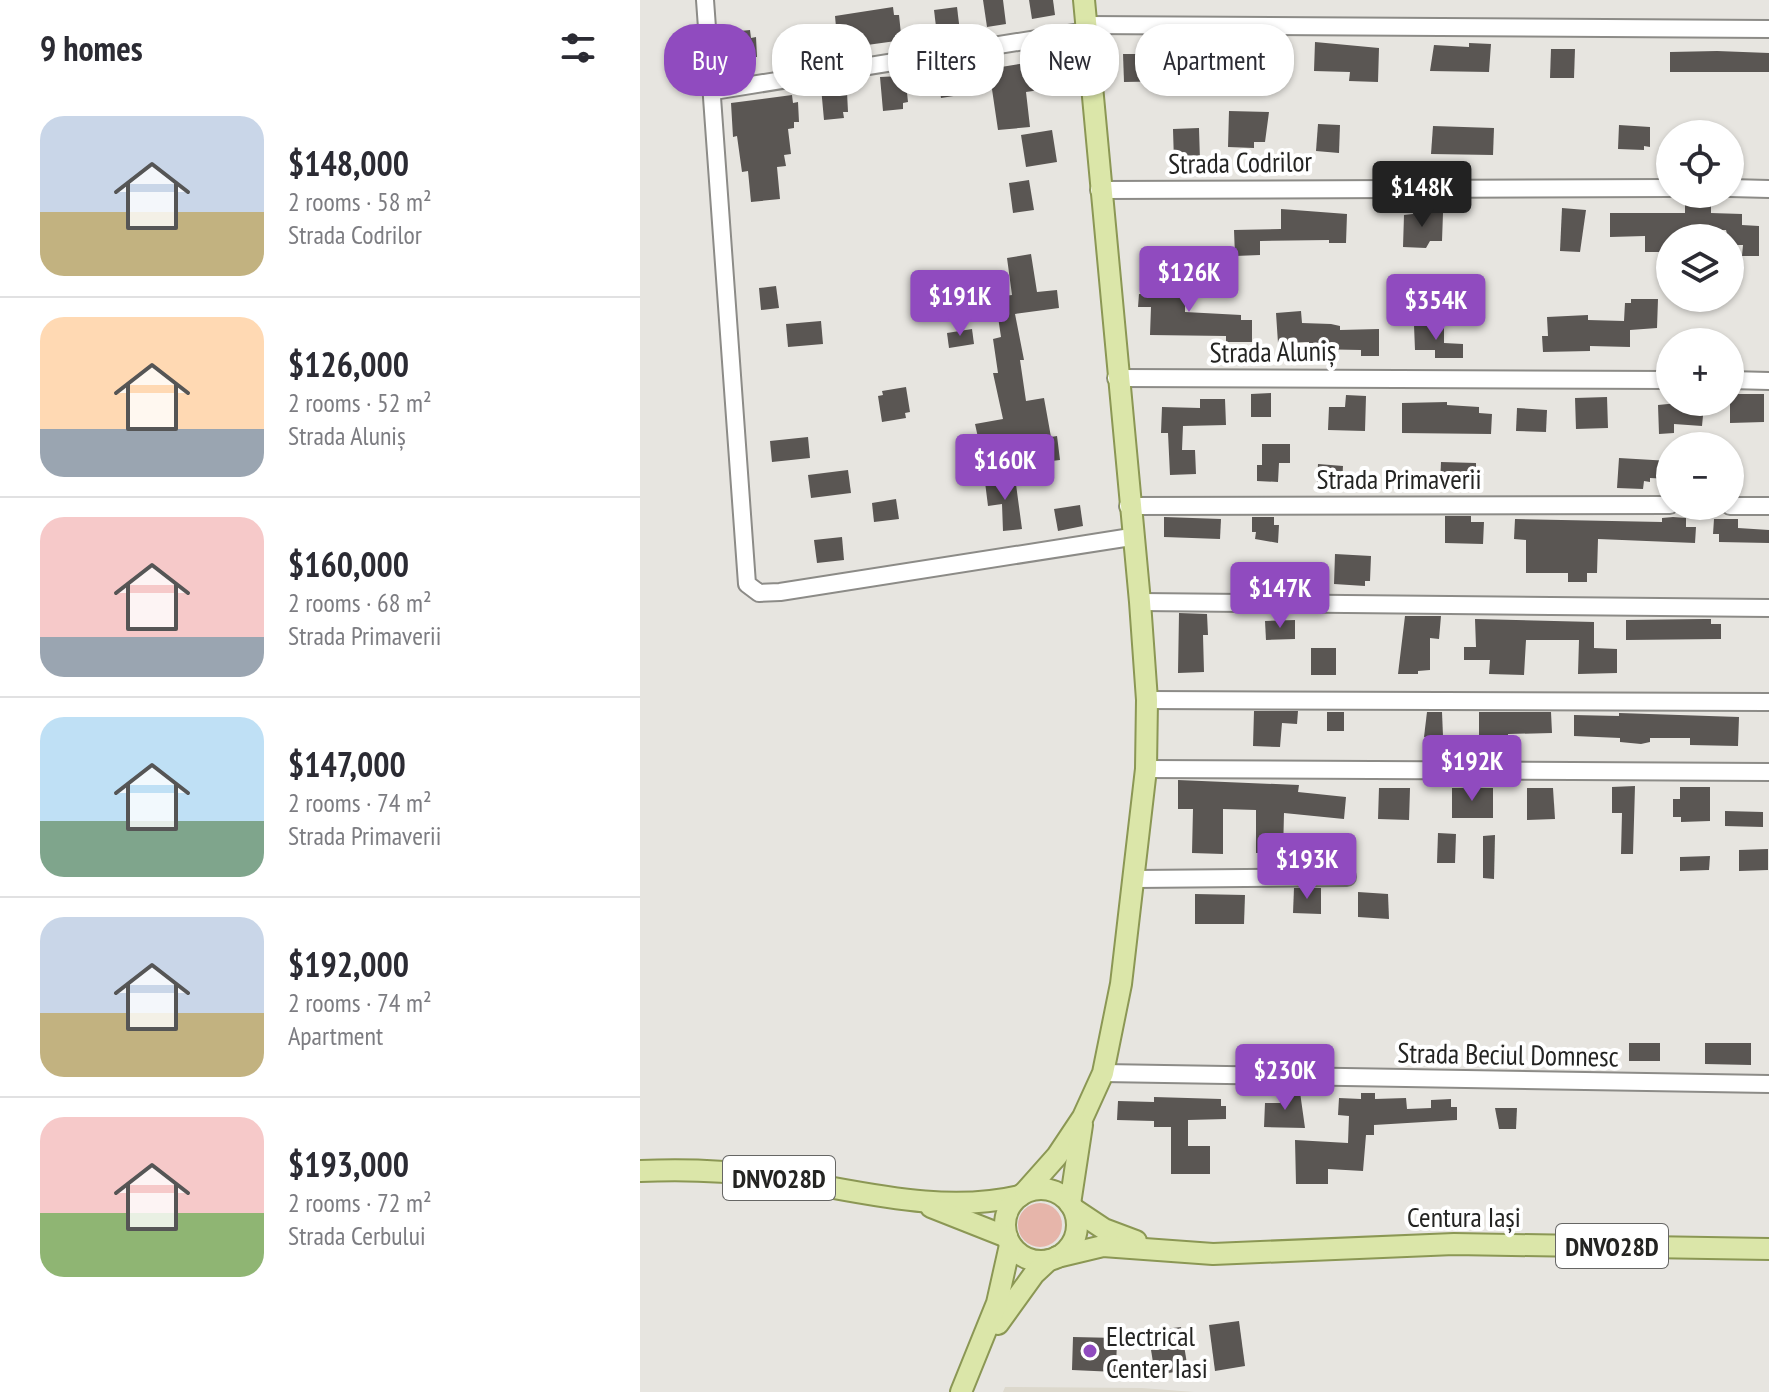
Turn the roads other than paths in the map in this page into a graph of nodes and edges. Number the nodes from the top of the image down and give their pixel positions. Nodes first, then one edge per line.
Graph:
1 (705, 0) edge
2 (1084, 0) edge
3 (707, 24) edge
4 (1085, 24) edge
5 (1119, 28) edge
6 (1769, 29) edge
7 (1020, 39) edge
8 (756, 84) edge
9 (714, 96) edge
10 (1091, 96) edge
11 (1656, 188) edge
12 (1744, 188) edge
13 (1769, 189) edge
14 (1099, 190) junction
15 (1116, 378) junction
16 (1656, 380) edge
17 (1744, 380) edge
18 (1769, 381) edge
19 (1656, 505) edge
20 (1128, 506) junction
21 (1744, 506) edge
22 (1769, 506) edge
23 (1131, 537) junction
24 (1140, 602) junction
25 (1769, 608) edge
26 (1147, 700) junction
27 (1769, 702) edge
28 (1146, 769) junction
29 (1769, 772) edge
30 (1347, 877) dead end
31 (1136, 879) junction
32 (1103, 1073) junction
33 (1769, 1084) edge
34 (1083, 1117) junction
35 (640, 1171) edge
36 (1022, 1194) junction
37 (916, 1201) junction
38 (1072, 1207) junction
39 (1008, 1241) junction
40 (1159, 1249) junction
41 (1769, 1249) edge
42 (1053, 1259) junction
43 (976, 1362) junction
44 (961, 1392) edge

1 - 3 street
2 - 4 main road
5 - 6 street
7 - 8 street
9 - 23 street
10 - 14 main road
11 - 14 street, Strada Codrilor
12 - 13 street
14 - 15 main road
15 - 16 street, Strada Aluniș
15 - 20 main road
17 - 18 street
19 - 20 street, Strada Primaverii
20 - 23 main road
21 - 22 street
23 - 24 main road
24 - 25 street
24 - 26 main road
26 - 27 street
26 - 28 main road
28 - 29 street
28 - 31 main road
30 - 31 street
31 - 32 main road
32 - 33 street, Strada Beciul Domnesc
32 - 34 main road
34 - 36 main road
34 - 38 main road
35 - 37 main road, DNVO28D
36 - 37 main road, DNVO28D
36 - 38 main road
36 - 39 main road
37 - 39 main road, DNVO28D
38 - 40 main road, Centura Iași / DNVO28D
38 - 42 main road
39 - 42 main road
39 - 43 main road
40 - 41 main road, Centura Iași / DNVO28D
40 - 42 main road, Centura Iași / DNVO28D
42 - 43 main road
43 - 44 main road

